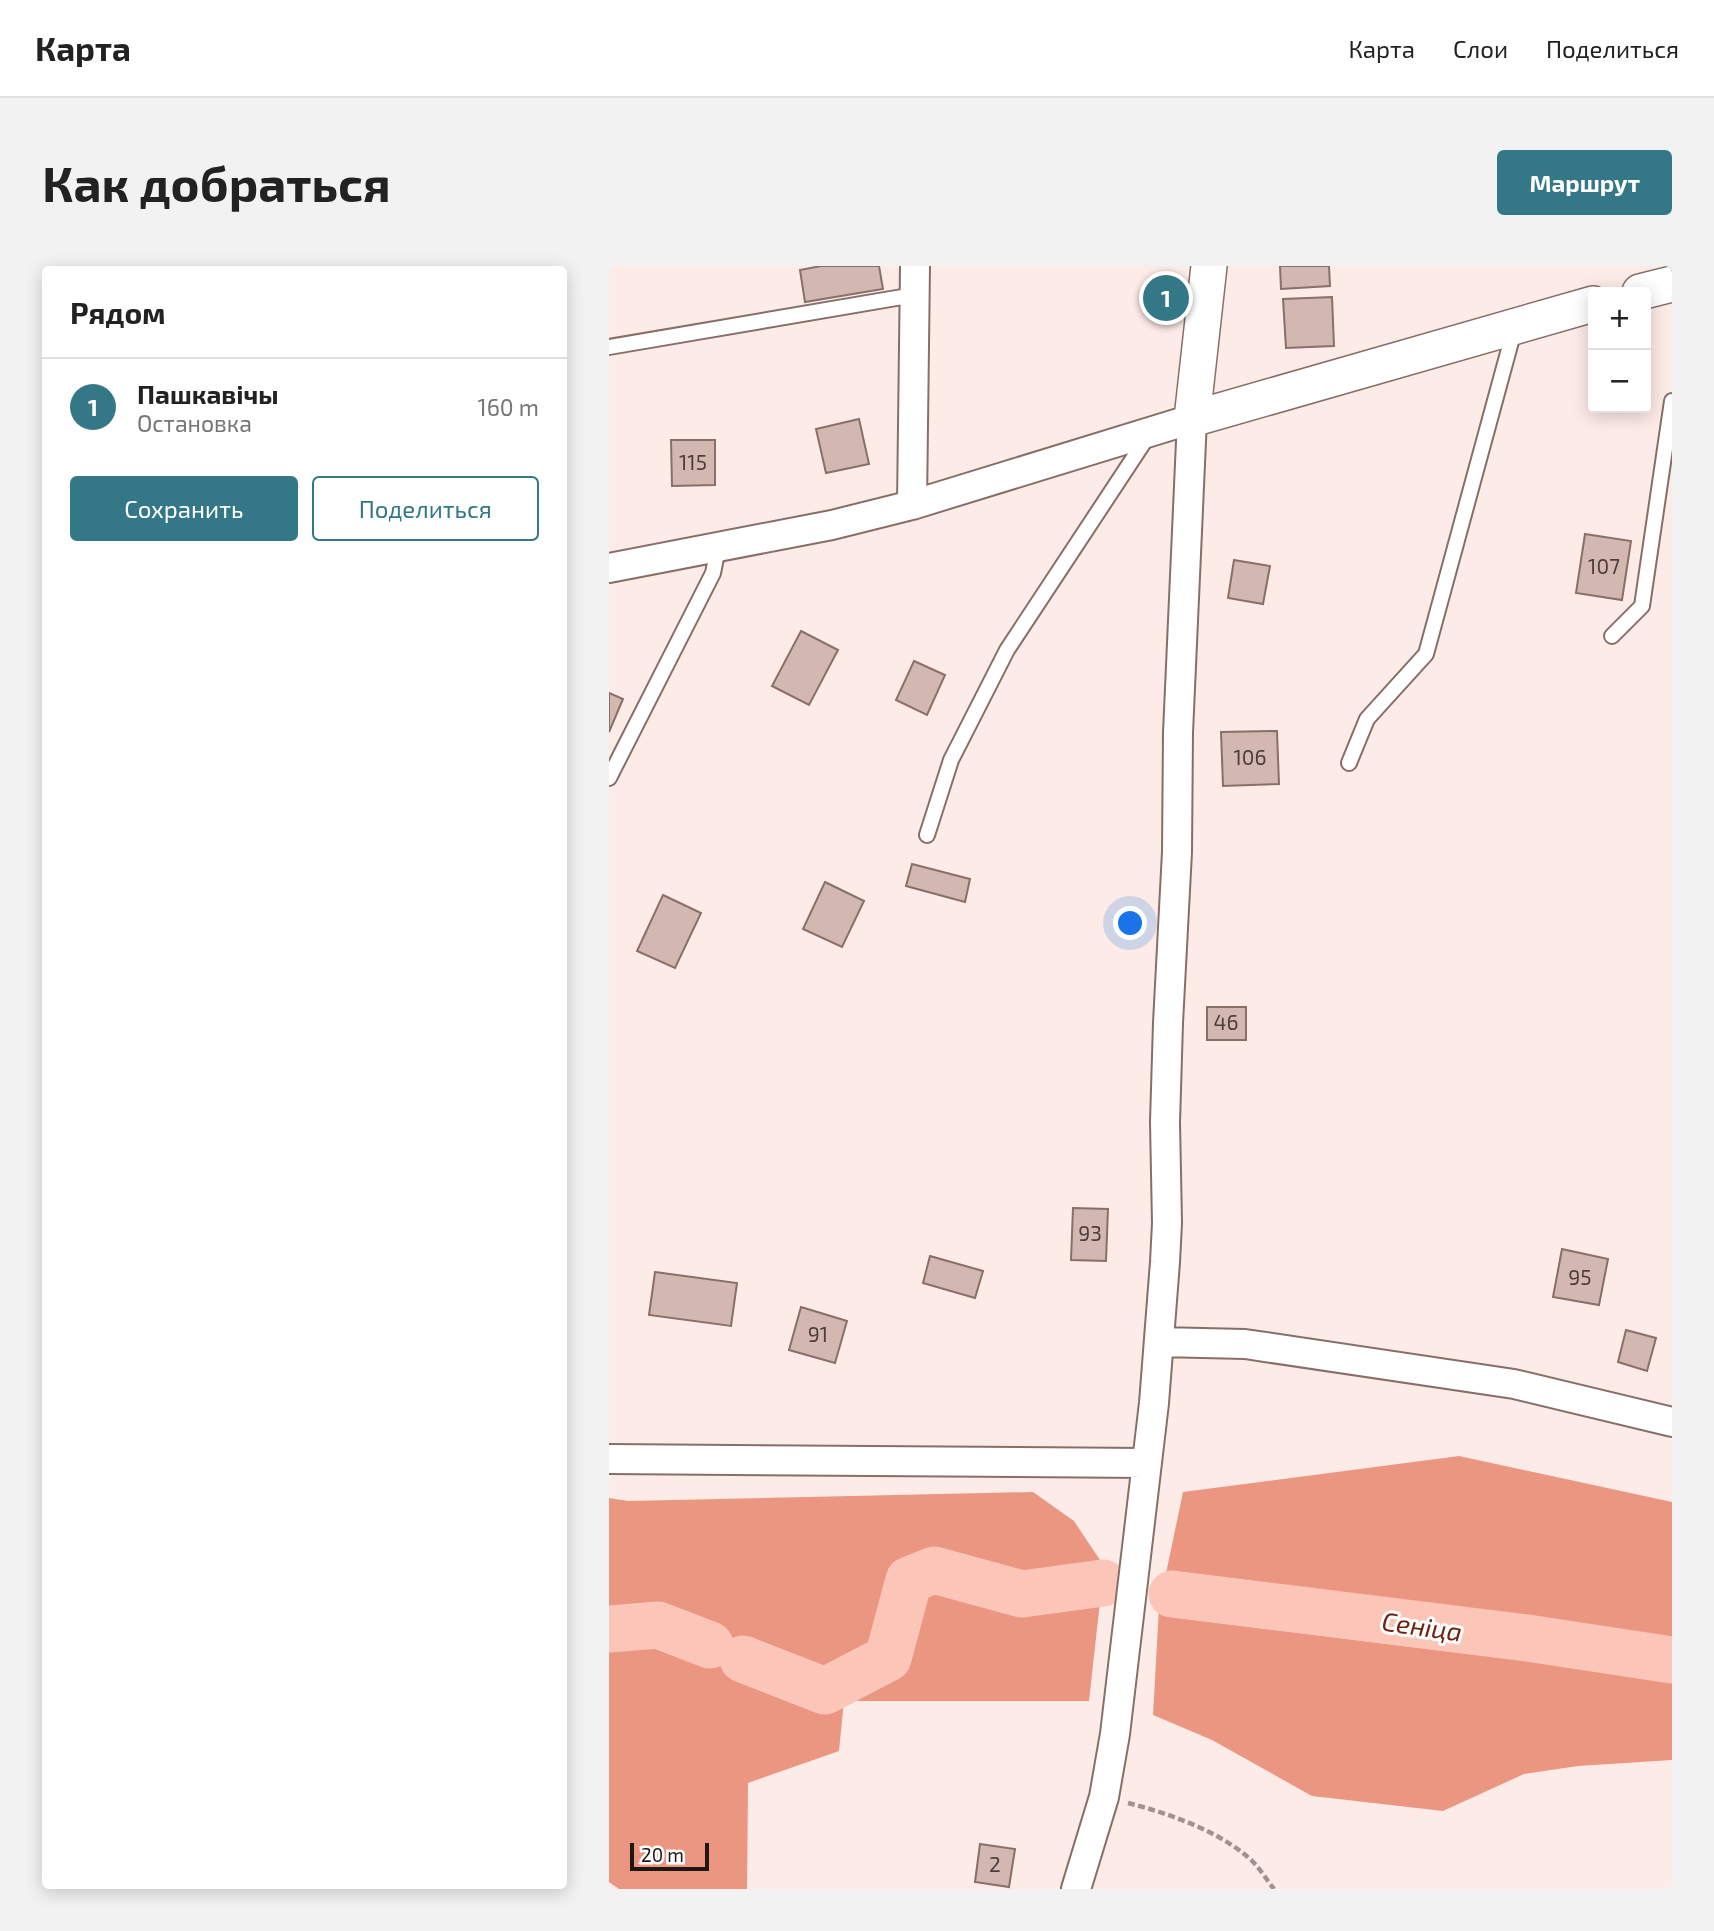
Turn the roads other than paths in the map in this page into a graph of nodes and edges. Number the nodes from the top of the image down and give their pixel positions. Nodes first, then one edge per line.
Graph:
1 (915, 266) edge
2 (1209, 266) edge
3 (1672, 284) edge
4 (1651, 289) edge
5 (914, 295) junction
6 (1588, 305) edge
7 (1515, 325) junction
8 (609, 348) edge
9 (1672, 401) edge
10 (1192, 419) junction
11 (1151, 432) junction
12 (912, 505) junction
13 (719, 548) junction
14 (609, 568) edge
15 (1612, 636) dead end
16 (1349, 764) dead end
17 (609, 778) edge
18 (927, 835) dead end
19 (1160, 1342) junction
20 (1672, 1422) edge
21 (609, 1459) edge
22 (1146, 1463) junction
23 (1076, 1889) edge

1 - 5 street
2 - 10 street
3 - 4 street
5 - 8 lane
5 - 12 street
6 - 7 street
7 - 10 street
7 - 16 lane
9 - 15 lane
10 - 11 street
10 - 19 street
11 - 12 street
11 - 18 lane
12 - 13 street
13 - 14 street
13 - 17 lane
19 - 20 street
19 - 22 street
21 - 22 street
22 - 23 street

